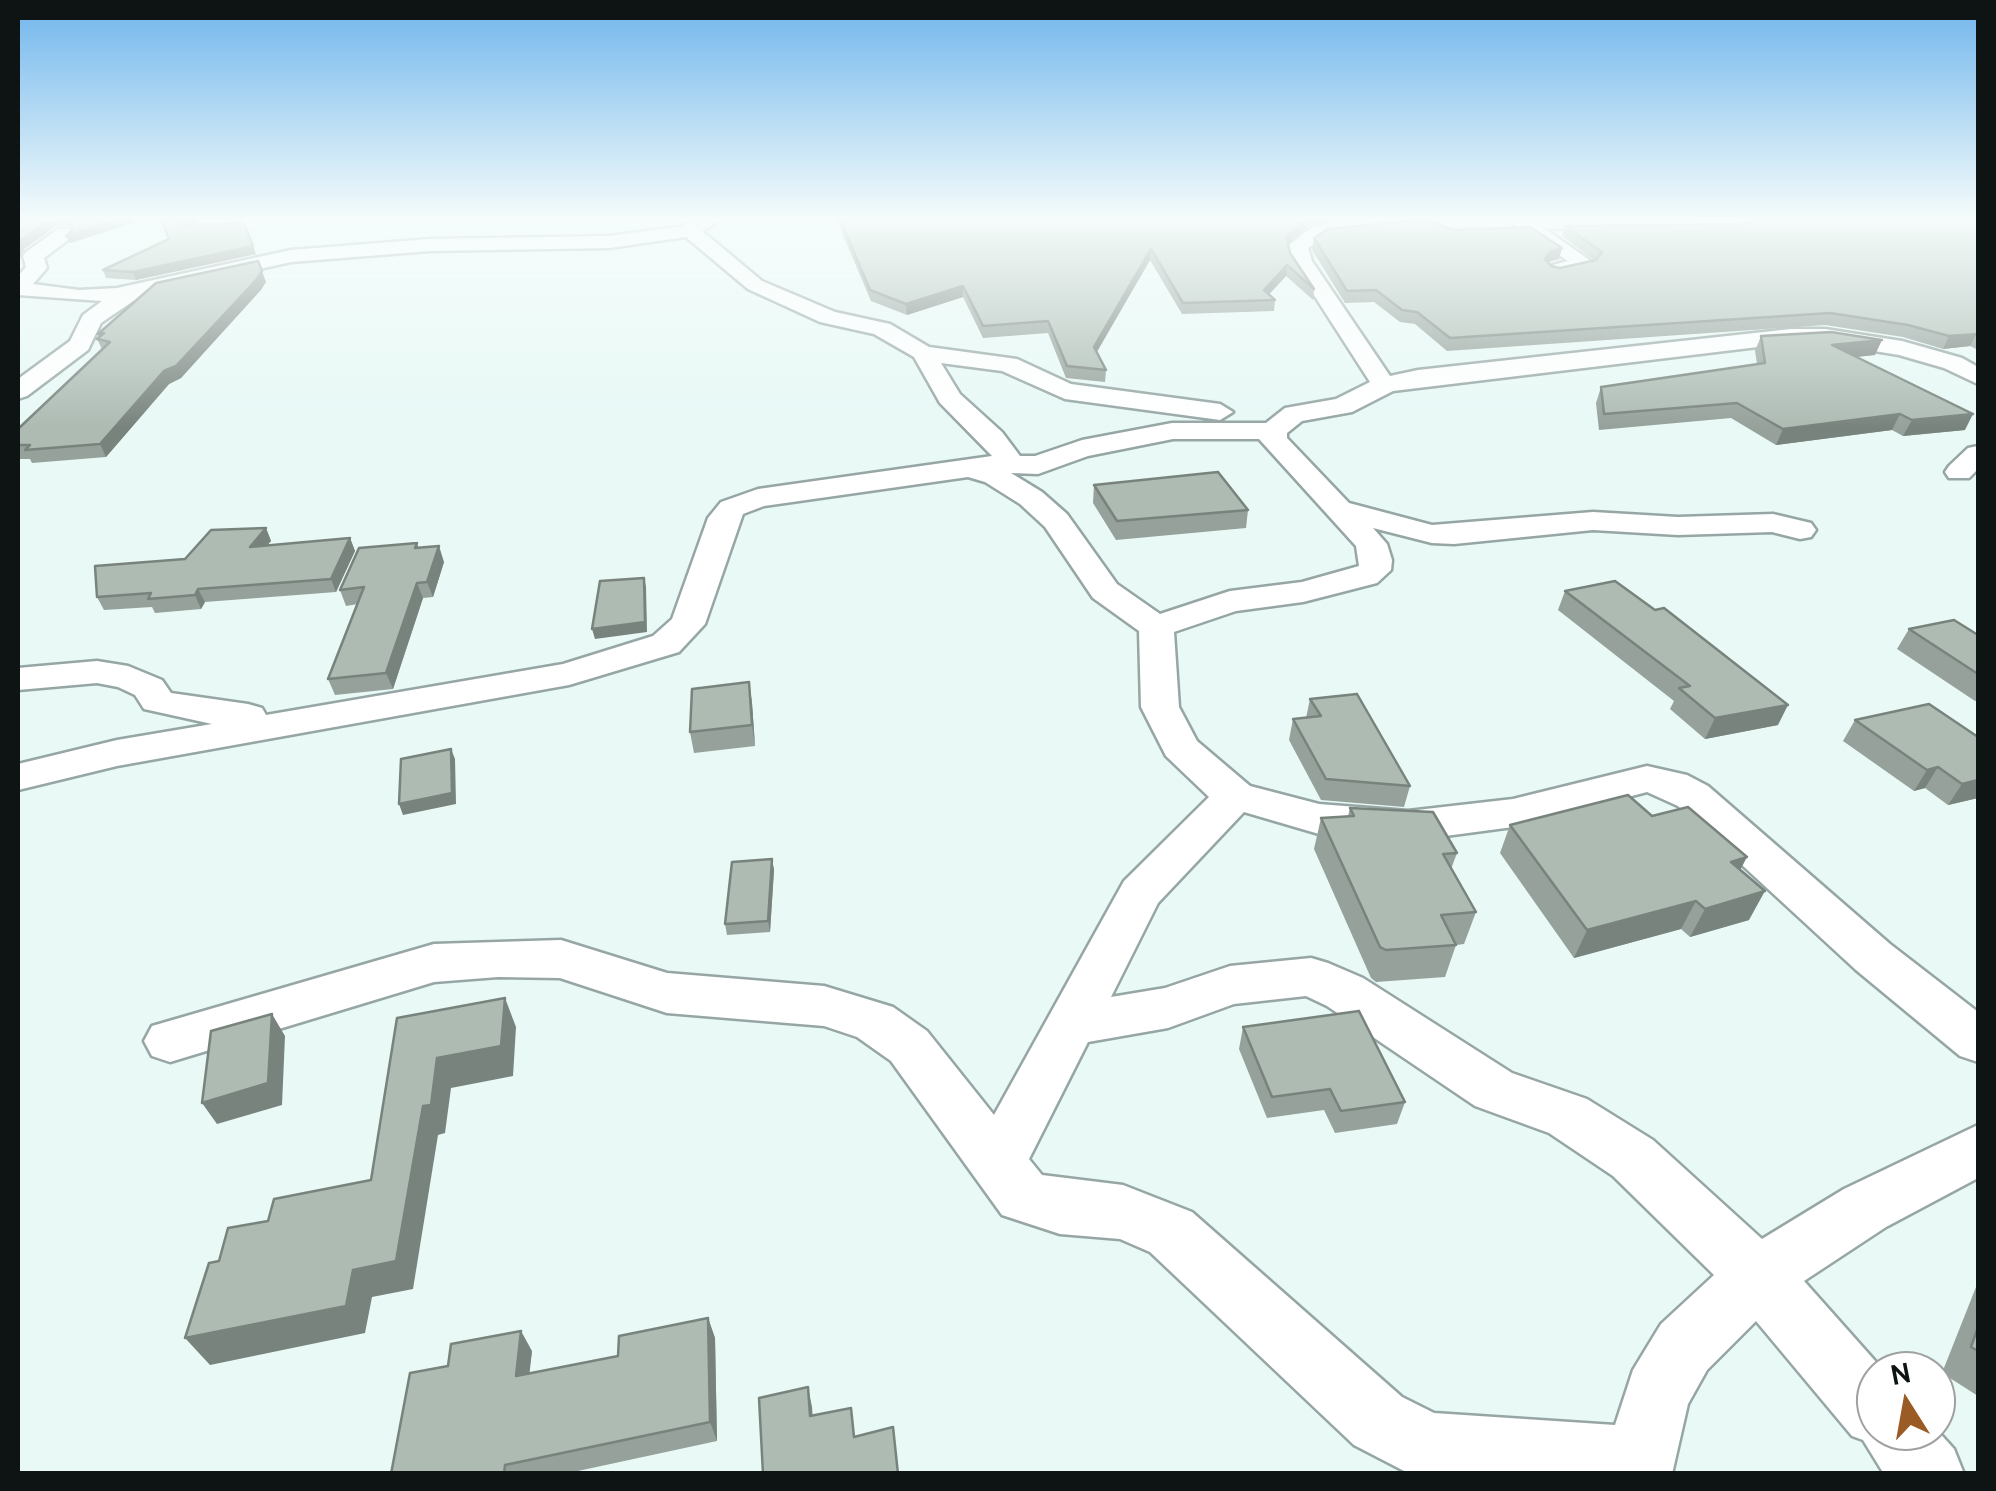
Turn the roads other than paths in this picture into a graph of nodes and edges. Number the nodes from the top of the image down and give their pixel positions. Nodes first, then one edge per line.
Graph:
1 (18, 289) edge
2 (150, 289) edge
3 (761, 289) edge
4 (1320, 289) edge
5 (134, 292) junction
6 (923, 353) junction
7 (1978, 377) edge
8 (1384, 385) junction
9 (18, 391) edge
10 (1226, 412) junction
11 (1275, 425) junction
12 (1011, 463) junction
13 (966, 470) junction
14 (1344, 511) junction
15 (1800, 530) dead end
16 (1156, 627) junction
17 (18, 679) edge
18 (292, 720) junction
19 (18, 777) edge
20 (1235, 796) junction
21 (1073, 1024) junction
22 (1978, 1041) edge
23 (170, 1042) dead end
24 (1978, 1150) edge
25 (998, 1166) junction
26 (1758, 1276) junction
27 (1856, 1389) edge
28 (1910, 1451) edge
29 (1639, 1467) edge
30 (1928, 1474) edge

1 - 5 street
2 - 5 street
3 - 6 street
4 - 8 street
5 - 9 street
6 - 10 street
6 - 12 street
7 - 8 street
8 - 11 street
10 - 11 street
10 - 11 street
11 - 12 street
11 - 14 street
12 - 13 street
13 - 16 street
13 - 18 street
14 - 15 street
14 - 16 street
16 - 20 street
17 - 18 street
18 - 19 street
20 - 21 street
20 - 22 street
21 - 25 street
21 - 26 street
23 - 25 street
24 - 26 street
25 - 29 street
26 - 27 street
26 - 29 street
28 - 30 street

